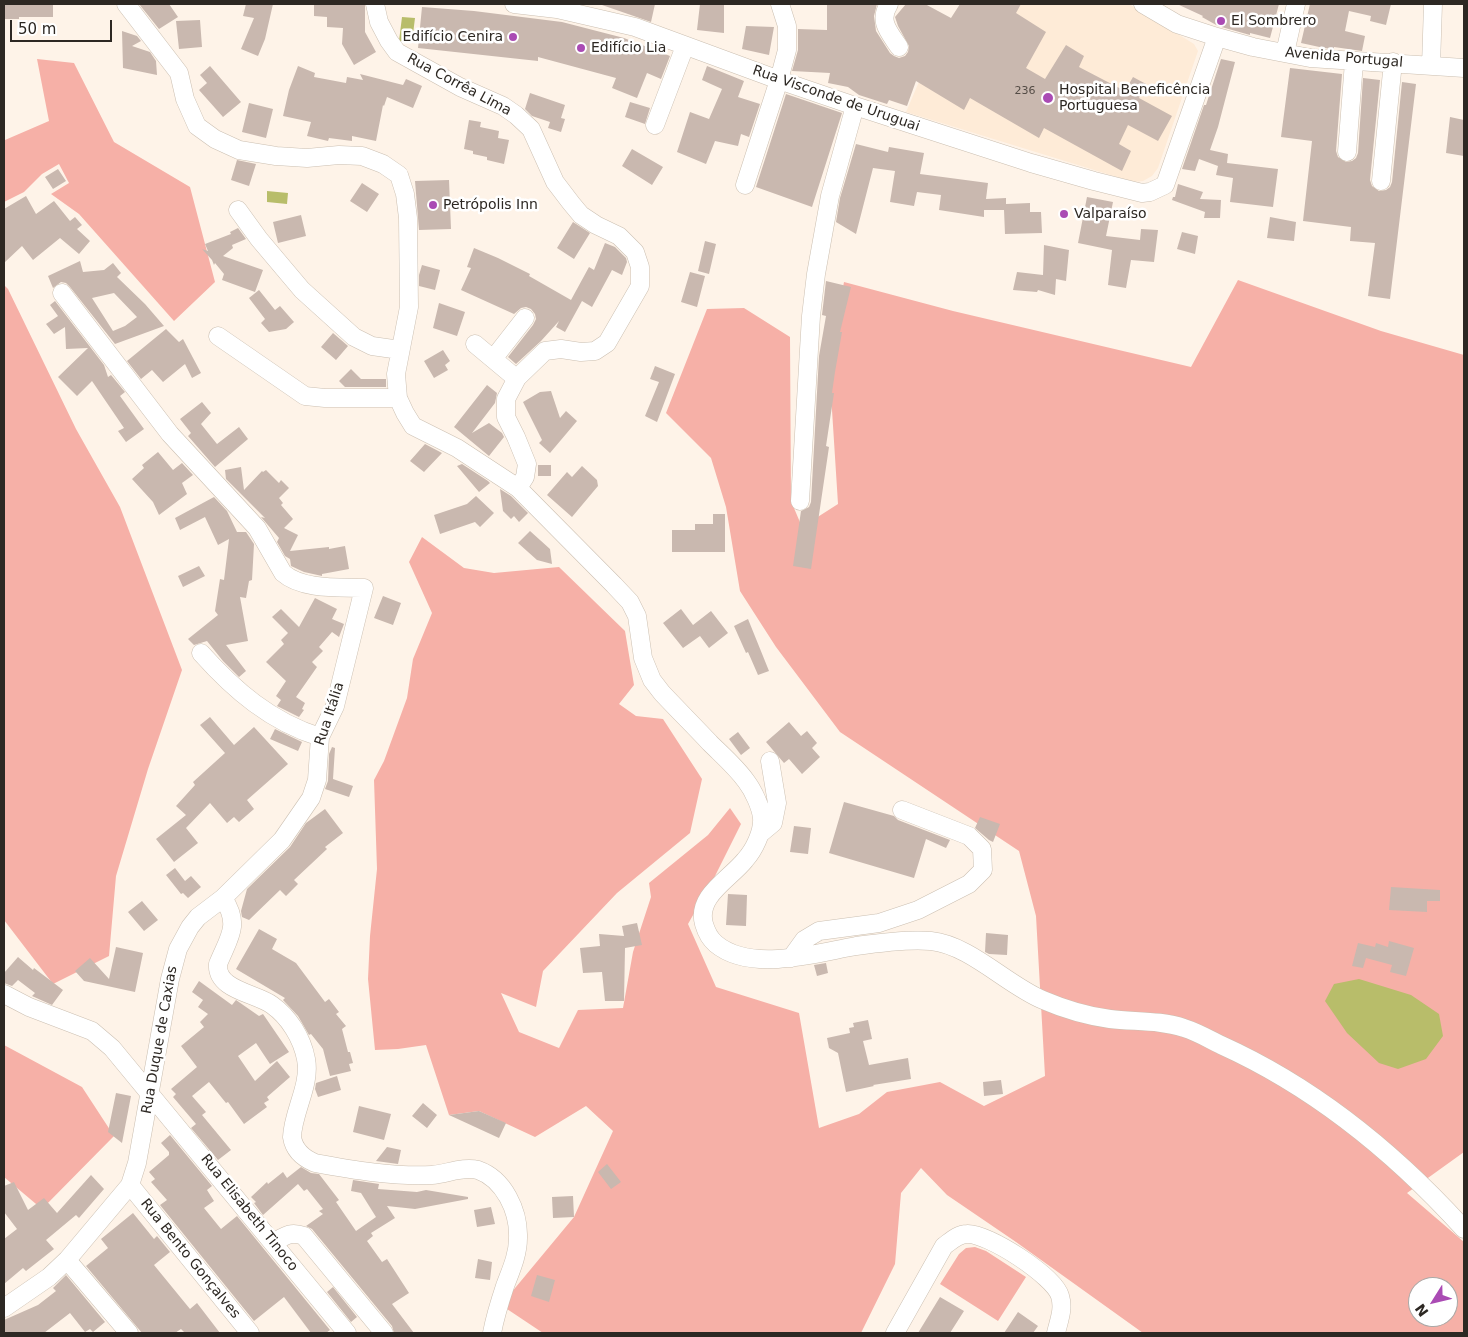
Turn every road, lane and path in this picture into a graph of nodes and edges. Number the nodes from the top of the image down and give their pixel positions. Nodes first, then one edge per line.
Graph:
1 (126, 4) edge
2 (375, 4) edge
3 (514, 4) edge
4 (780, 4) edge
5 (889, 4) edge
6 (1143, 4) edge
7 (1296, 4) edge
8 (1433, 4) edge
9 (1216, 37) junction
10 (685, 46) junction
11 (899, 47) dead end
12 (1285, 53) junction
13 (1354, 62) junction
14 (1393, 62) junction
15 (1431, 66) junction
16 (1464, 68) edge
17 (777, 86) junction
18 (855, 106) junction
19 (655, 125) dead end
20 (1346, 152) dead end
21 (1381, 181) dead end
22 (746, 184) dead end
23 (238, 210) dead end
24 (62, 293) dead end
25 (525, 318) dead end
26 (218, 336) dead end
27 (475, 344) dead end
28 (400, 350) junction
29 (493, 359) junction
30 (518, 378) junction
31 (398, 398) junction
32 (518, 488) junction
33 (800, 501) dead end
34 (201, 653) dead end
35 (320, 737) junction
36 (770, 761) dead end
37 (902, 810) dead end
38 (759, 835) junction
39 (223, 898) junction
40 (791, 958) junction
41 (4, 994) edge
42 (150, 1093) junction
43 (130, 1185) junction
44 (1464, 1229) edge
45 (273, 1243) junction
46 (67, 1260) junction
47 (4, 1308) edge
48 (129, 1333) edge
49 (250, 1333) edge
50 (347, 1333) edge
51 (384, 1333) edge
52 (492, 1333) edge
53 (895, 1333) edge
54 (1056, 1333) edge

1 - 28 street
2 - 30 street, Rua Corrêa Lima
3 - 10 street, Rua Visconde de Uruguai
4 - 17 street
5 - 11 street
6 - 9 street, Avenida Portugal
7 - 12 street
8 - 15 street
9 - 12 street, Avenida Portugal
9 - 18 street, Rua Visconde de Uruguai
10 - 17 street, Rua Visconde de Uruguai
10 - 19 street
12 - 13 street, Avenida Portugal
13 - 14 street, Avenida Portugal
13 - 20 street
14 - 15 street, Avenida Portugal
14 - 21 street
15 - 16 street, Avenida Portugal
17 - 18 street, Rua Visconde de Uruguai
17 - 22 street
18 - 33 street
23 - 28 street
24 - 35 street, Rua Itália
25 - 29 street
26 - 31 street
27 - 29 street
28 - 31 street
29 - 30 street
30 - 32 street, Rua Corrêa Lima
31 - 32 street
32 - 38 street
34 - 35 street
35 - 39 street, Rua Itália
36 - 38 street
37 - 40 street
38 - 40 street
39 - 42 street, Rua Duque de Caxias
39 - 52 street
40 - 44 street
41 - 42 street, Rua Elisabeth Tinoco
42 - 43 street, Rua Duque de Caxias
42 - 45 street, Rua Elisabeth Tinoco
43 - 46 street, Rua Duque de Caxias
43 - 49 street, Rua Bento Gonçalves
45 - 50 street, Rua Elisabeth Tinoco
45 - 51 street
46 - 47 street, Rua Duque de Caxias
46 - 48 street
53 - 54 street

